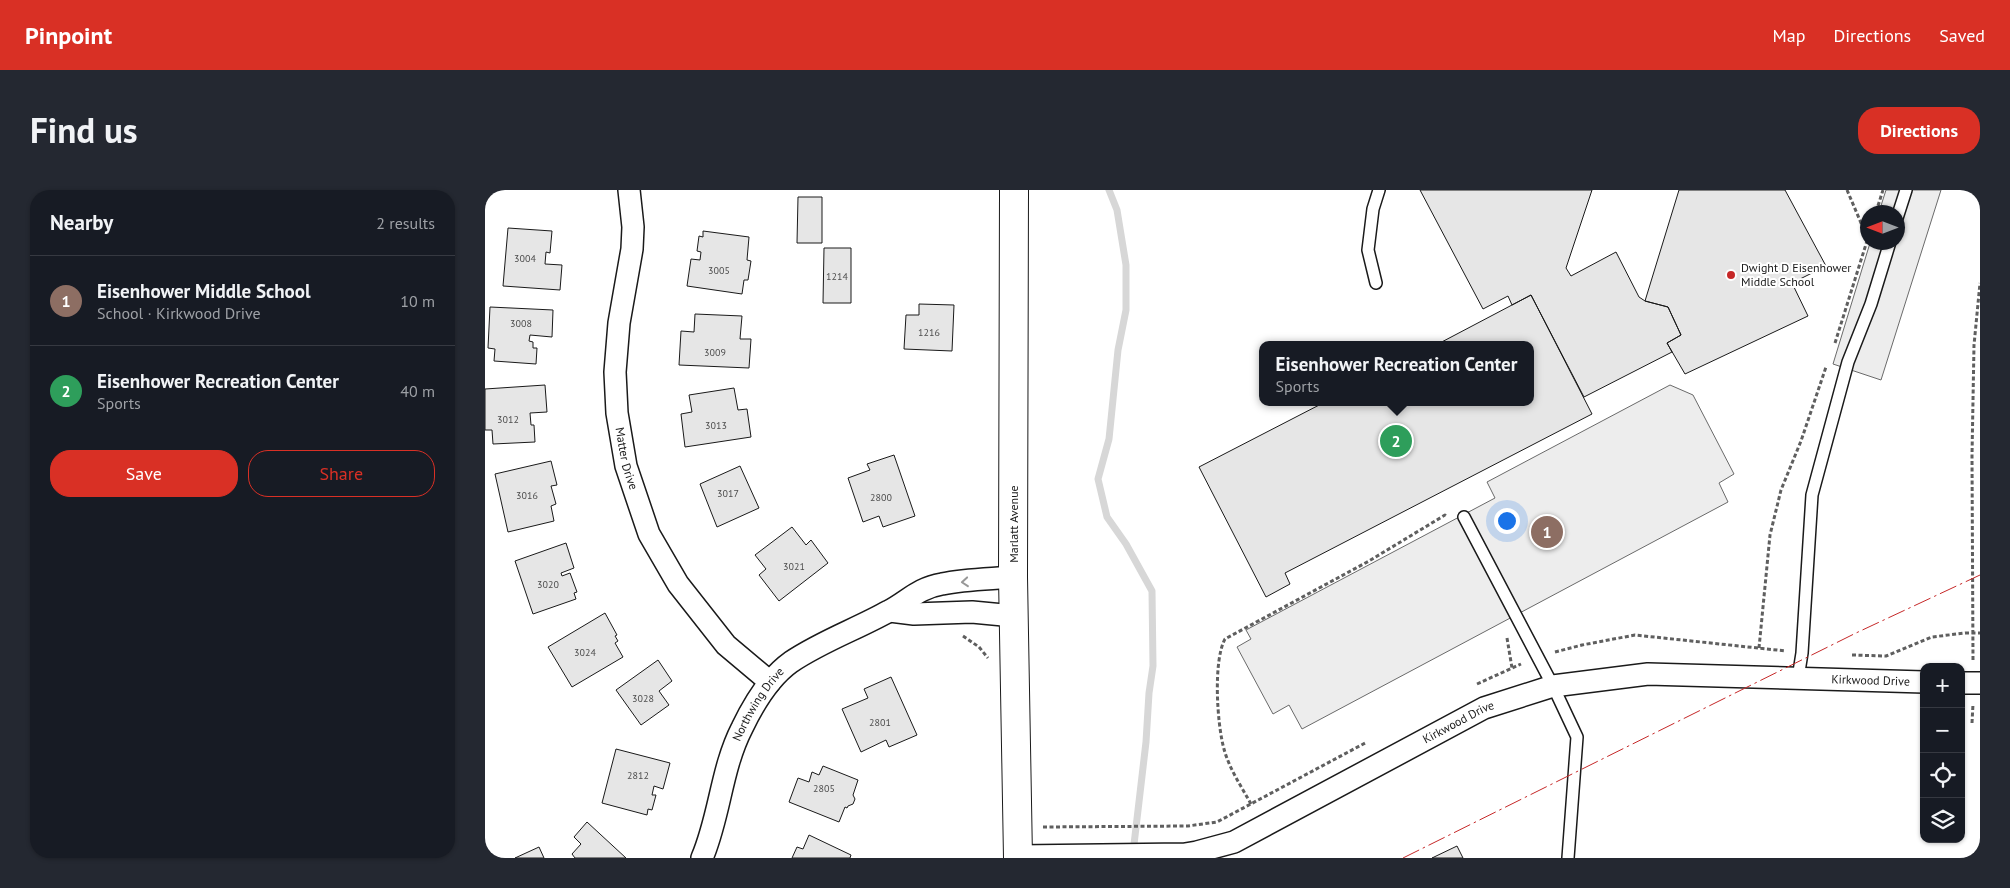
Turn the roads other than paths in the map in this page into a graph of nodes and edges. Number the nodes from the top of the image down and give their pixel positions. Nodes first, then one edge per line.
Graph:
1 (629, 190) edge
2 (1015, 190) edge
3 (1379, 190) edge
4 (1906, 190) edge
5 (1901, 205) edge
6 (1888, 250) edge
7 (1376, 283) dead end
8 (1464, 517) dead end
9 (1013, 578) junction
10 (890, 611) junction
11 (1014, 616) junction
12 (1798, 678) junction
13 (771, 682) junction
14 (1920, 682) edge
15 (1965, 683) edge
16 (1980, 683) edge
17 (1553, 686) junction
18 (1018, 857) edge
19 (702, 858) edge
20 (1568, 858) edge

1 - 13 street, Matter Drive
2 - 9 street, Marlatt Avenue
3 - 7 lane
4 - 5 lane
6 - 12 lane
8 - 17 lane
9 -> 10 street, Northwing Drive
9 - 11 street, Marlatt Avenue
10 - 11 street
10 - 13 street, Northwing Drive
11 - 18 street, Marlatt Avenue
12 - 14 street, Kirkwood Drive
12 - 17 street, Kirkwood Drive
13 - 19 street, Northwing Drive
15 - 16 street
17 - 18 street, Kirkwood Drive
17 - 20 lane

